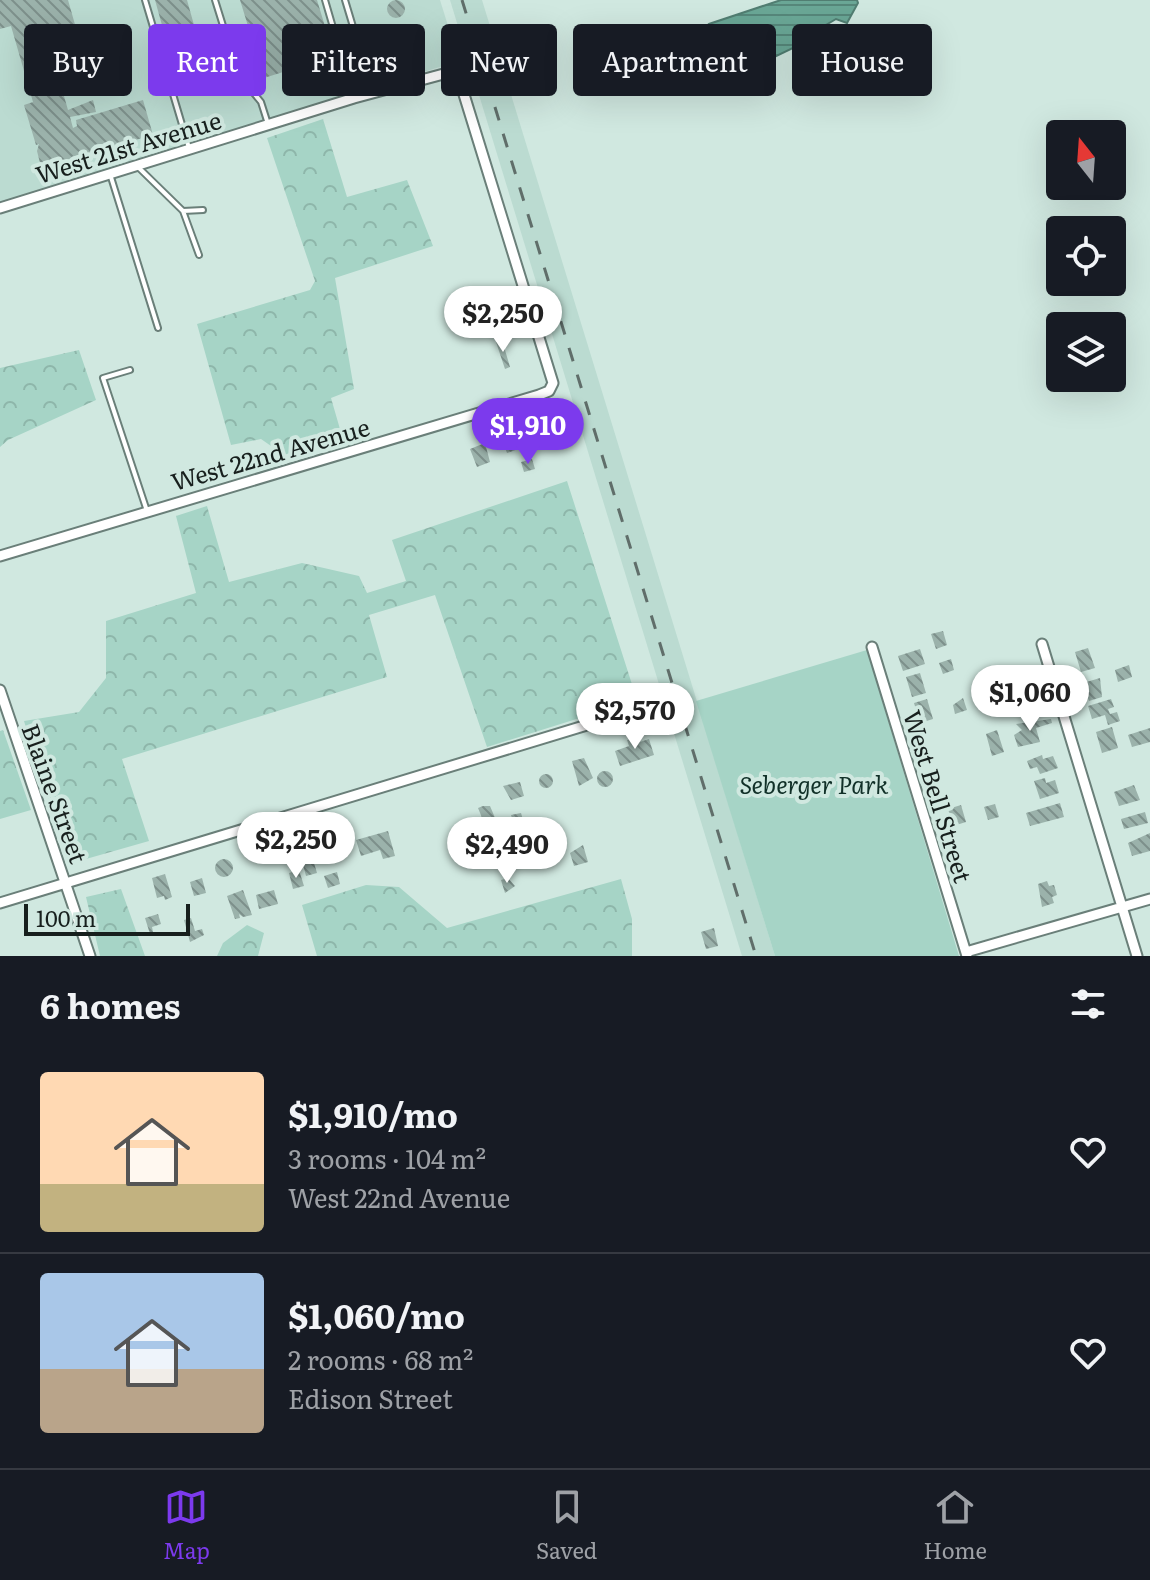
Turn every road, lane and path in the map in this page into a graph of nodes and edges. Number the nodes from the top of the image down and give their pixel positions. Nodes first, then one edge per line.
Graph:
1 (145, 0) edge
2 (215, 0) edge
3 (325, 0) edge
4 (345, 0) edge
5 (352, 24) edge
6 (425, 77) edge
7 (360, 96) edge
8 (354, 98) junction
9 (268, 124) junction
10 (189, 148) junction
11 (135, 164) junction
12 (109, 172) junction
13 (0, 208) edge
14 (203, 210) dead end
15 (183, 211) junction
16 (199, 255) dead end
17 (158, 328) dead end
18 (130, 370) dead end
19 (551, 389) joint
20 (147, 511) junction
21 (0, 556) edge
22 (1042, 644) dead end
23 (872, 647) dead end
24 (0, 690) edge
25 (643, 708) dead end
26 (67, 883) junction
27 (1150, 899) edge
28 (0, 903) edge
29 (1122, 907) junction
30 (966, 954) edge
31 (90, 956) edge
32 (1137, 956) edge

1 - 10 lane
2 - 9 lane
3 - 8 lane
4 - 5 lane
6 - 19 street, West 21st Avenue
7 - 8 street, West 21st Avenue
8 - 9 street, West 21st Avenue
9 - 10 street, West 21st Avenue
10 - 11 street, West 21st Avenue
11 - 12 street, West 21st Avenue
11 - 15 lane
12 - 13 street, West 21st Avenue
12 - 17 lane
14 - 15 lane
15 - 16 lane
18 - 20 lane
19 - 20 street, West 22nd Avenue
20 - 21 street, West 22nd Avenue
22 - 29 street
23 - 30 street, West Bell Street
24 - 26 street, Blaine Street
25 - 26 street
26 - 28 street
26 - 31 street, Blaine Street
27 - 29 street
29 - 30 street
29 - 32 street

